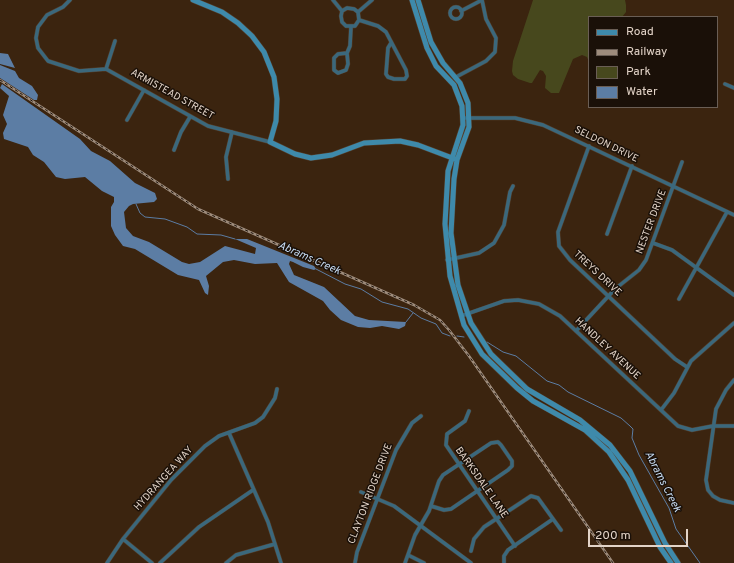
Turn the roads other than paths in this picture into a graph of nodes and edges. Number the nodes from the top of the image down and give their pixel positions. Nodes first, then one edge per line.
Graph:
1 (70, 0) edge
2 (193, 0) edge
3 (333, 0) edge
4 (372, 0) edge
5 (412, 0) edge
6 (418, 0) edge
7 (482, 0) edge
8 (462, 10) dead end
9 (342, 11) junction
10 (358, 12) junction
11 (359, 20) junction
12 (351, 27) junction
13 (115, 41) dead end
14 (391, 43) junction
15 (347, 53) junction
16 (106, 69) junction
17 (456, 77) junction
18 (725, 84) dead end
19 (734, 88) edge
20 (144, 90) junction
21 (190, 117) junction
22 (463, 118) junction
23 (470, 118) junction
24 (127, 120) dead end
25 (232, 132) junction
26 (270, 142) junction
27 (589, 146) junction
28 (174, 150) dead end
29 (451, 158) junction
30 (457, 160) junction
31 (682, 162) dead end
32 (632, 166) junction
33 (228, 179) dead end
34 (513, 186) dead end
35 (674, 186) junction
36 (727, 212) junction
37 (734, 215) edge
38 (607, 234) dead end
39 (653, 243) junction
40 (454, 259) junction
41 (447, 260) junction
42 (696, 267) junction
43 (734, 294) edge
44 (608, 296) junction
45 (678, 299) dead end
46 (467, 313) junction
47 (461, 316) junction
48 (734, 323) edge
49 (576, 331) junction
50 (687, 367) junction
51 (734, 380) edge
52 (277, 389) dead end
53 (661, 410) junction
54 (469, 411) dead end
55 (421, 416) dead end
56 (713, 426) junction
57 (734, 426) edge
58 (229, 433) junction
59 (459, 464) junction
60 (253, 490) junction
61 (361, 492) dead end
62 (477, 492) junction
63 (377, 498) junction
64 (734, 503) edge
65 (431, 506) junction
66 (496, 518) junction
67 (553, 520) junction
68 (421, 526) junction
69 (561, 530) dead end
70 (123, 539) junction
71 (275, 544) junction
72 (515, 546) junction
73 (471, 551) dead end
74 (408, 555) junction
75 (677, 562) edge
76 (107, 563) edge
77 (152, 563) edge
78 (160, 563) edge
79 (226, 563) edge
80 (280, 563) edge
81 (356, 563) edge
82 (405, 563) edge
83 (424, 563) edge
84 (471, 563) edge
85 (504, 563) edge
86 (671, 563) edge

1 - 16 street
2 - 26 main road
3 - 9 street
4 - 10 street
5 - 22 main road
6 - 17 main road
7 - 8 street
7 - 17 street
9 - 10 street
9 - 12 street
10 - 11 street
11 - 12 street
11 - 14 street
12 - 15 street
13 - 16 street
14 - 14 street
15 - 15 street
16 - 20 street, ARMISTEAD STREET
17 - 23 main road
18 - 19 street
20 - 21 street, ARMISTEAD STREET
20 - 24 street
21 - 25 street, ARMISTEAD STREET
21 - 28 street
22 - 23 street, SELDON DRIVE
22 - 29 main road
23 - 27 street, SELDON DRIVE
23 - 30 main road
25 - 26 street, ARMISTEAD STREET
25 - 33 street
26 - 29 main road, ARMISTEAD STREET
27 - 32 street, SELDON DRIVE
27 - 44 street, TREYS DRIVE
29 - 30 main road, ARMISTEAD STREET
29 - 41 main road
30 - 40 main road
31 - 35 street, NESTER DRIVE
32 - 35 street, SELDON DRIVE
32 - 38 street
34 - 40 street
35 - 36 street, SELDON DRIVE
35 - 39 street, NESTER DRIVE
36 - 37 street, SELDON DRIVE
36 - 42 street
39 - 42 street
39 - 44 street, NESTER DRIVE
40 - 41 street
40 - 46 main road
41 - 47 main road
42 - 43 street
42 - 45 street
44 - 49 street, NESTER DRIVE
44 - 50 street, TREYS DRIVE
46 - 47 street, HANDLEY AVENUE
46 - 49 street, HANDLEY AVENUE
46 - 75 main road
47 - 86 main road
48 - 50 street
49 - 53 street, HANDLEY AVENUE
50 - 53 street
51 - 56 street
52 - 58 street, HYDRANGEA WAY
53 - 56 street, HANDLEY AVENUE
54 - 59 street, BARKSDALE LANE
55 - 63 street, CLAYTON RIDGE DRIVE
56 - 57 street, HANDLEY AVENUE
56 - 64 street
58 - 60 street
58 - 70 street, HYDRANGEA WAY
59 - 62 street, BARKSDALE LANE
59 - 62 street
59 - 65 street
60 - 71 street
60 - 78 street
61 - 63 street
62 - 65 street
62 - 66 street, BARKSDALE LANE
63 - 68 street
63 - 81 street, CLAYTON RIDGE DRIVE
65 - 68 street
66 - 67 street
66 - 72 street, BARKSDALE LANE
66 - 73 street
67 - 69 street
67 - 72 street
68 - 74 street
68 - 84 street
70 - 76 street, HYDRANGEA WAY
70 - 77 street
71 - 79 street
71 - 80 street
72 - 85 street
74 - 82 street
74 - 83 street

